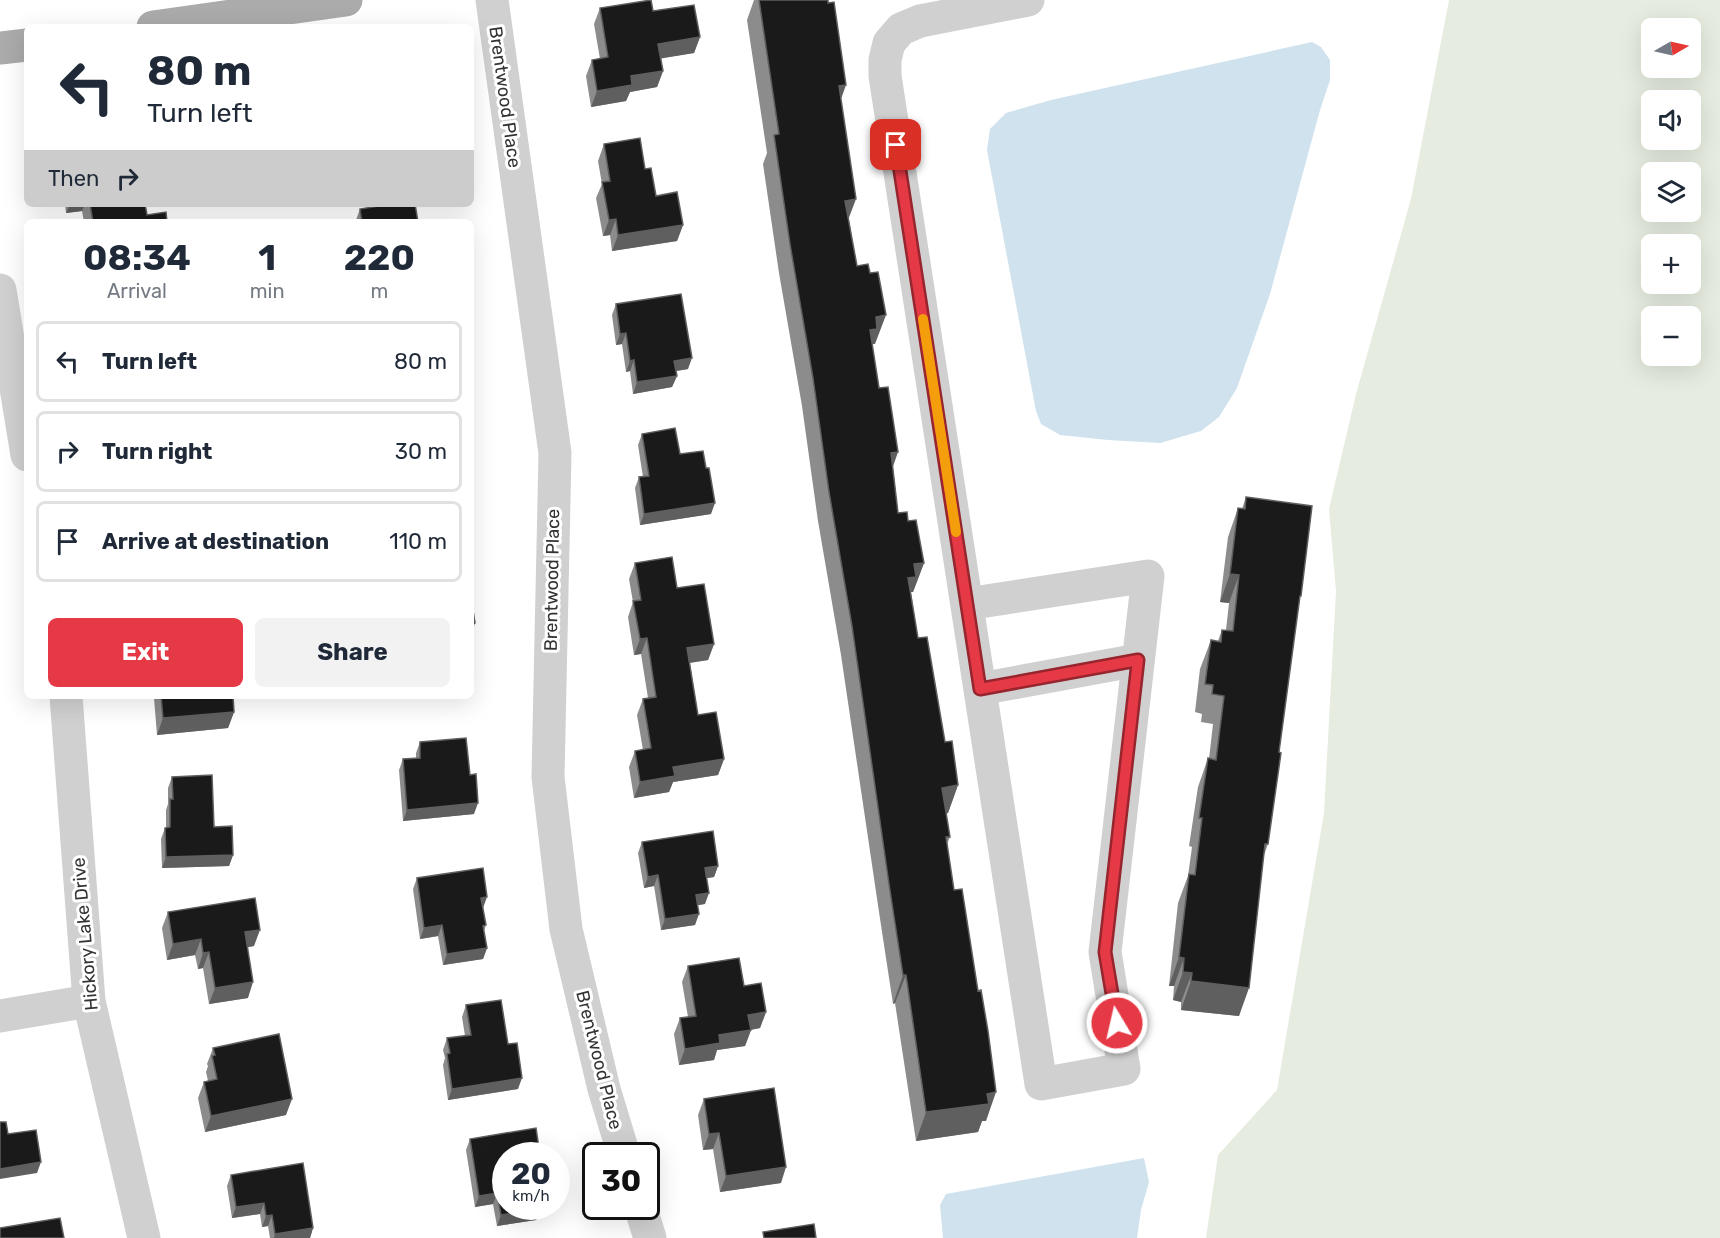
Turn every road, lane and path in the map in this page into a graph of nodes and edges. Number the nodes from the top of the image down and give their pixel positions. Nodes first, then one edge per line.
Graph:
1 (346, 0) edge
2 (492, 0) edge
3 (1028, 0) edge
4 (174, 24) edge
5 (24, 45) edge
6 (0, 48) edge
7 (0, 290) edge
8 (24, 437) edge
9 (967, 604) junction
10 (1138, 660) junction
11 (980, 689) junction
12 (66, 699) edge
13 (89, 1002) junction
14 (0, 1016) edge
15 (620, 1142) edge
16 (644, 1220) edge
17 (144, 1238) edge
18 (650, 1238) edge

1 - 4 main road
2 - 15 street, Brentwood Place
3 - 9 street
5 - 6 main road
7 - 8 street
9 - 10 street
9 - 11 street
10 - 11 street
10 - 11 street
12 - 13 street, Hickory Lake Drive
13 - 14 street
13 - 17 street, Hickory Lake Drive
16 - 18 street

